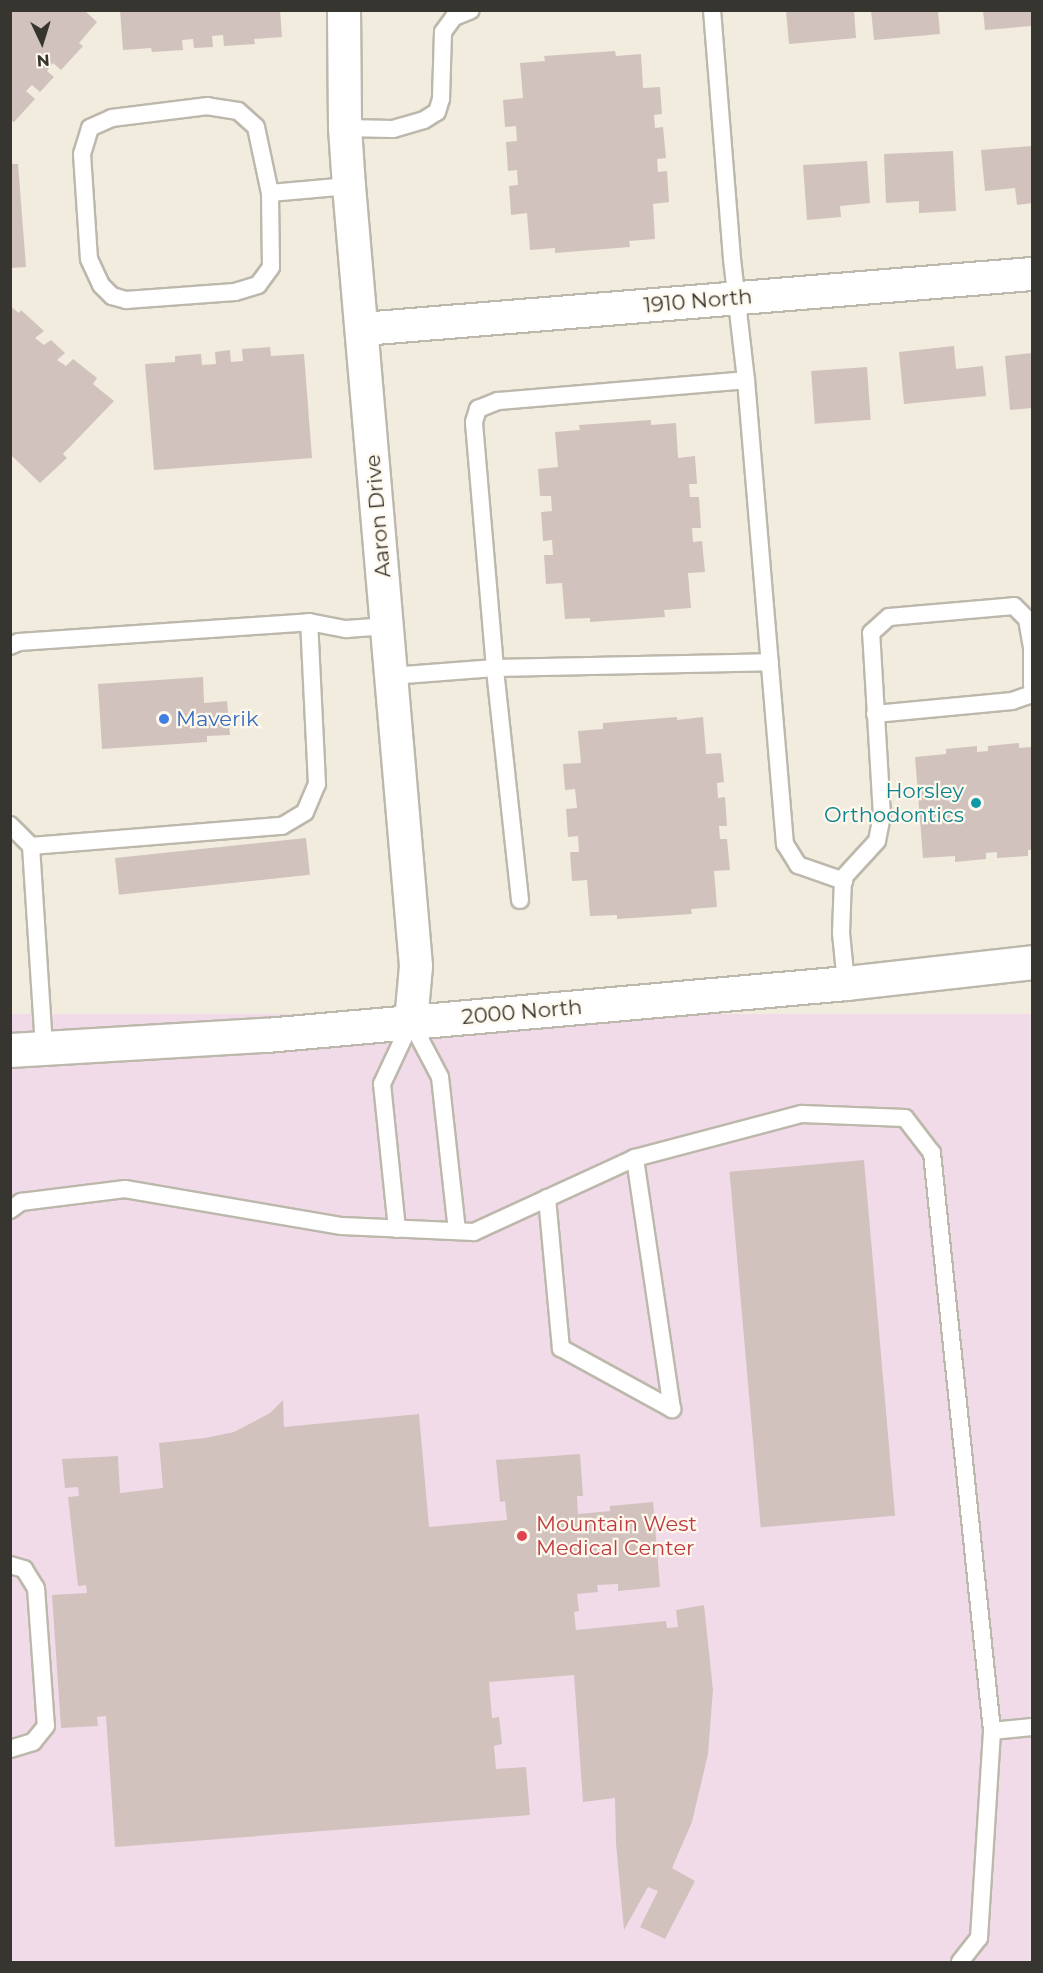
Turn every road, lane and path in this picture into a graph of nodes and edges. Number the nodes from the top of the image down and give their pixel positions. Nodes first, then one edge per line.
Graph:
1 (344, 10) edge
2 (471, 10) edge
3 (712, 10) edge
4 (345, 128) junction
5 (349, 186) junction
6 (270, 194) junction
7 (1032, 274) edge
8 (736, 298) junction
9 (363, 329) junction
10 (746, 380) junction
11 (309, 622) junction
12 (388, 626) junction
13 (10, 646) edge
14 (770, 662) junction
15 (495, 668) junction
16 (391, 676) junction
17 (1032, 686) edge
18 (1032, 694) edge
19 (876, 714) junction
20 (10, 825) edge
21 (31, 846) junction
22 (844, 881) junction
23 (520, 900) dead end
24 (1032, 962) edge
25 (846, 983) junction
26 (411, 1022) junction
27 (44, 1047) junction
28 (10, 1050) edge
29 (634, 1158) junction
30 (547, 1198) junction
31 (10, 1210) edge
32 (397, 1229) junction
33 (457, 1231) junction
34 (10, 1565) edge
35 (1032, 1727) edge
36 (992, 1731) junction
37 (10, 1749) edge
38 (960, 1962) edge

1 - 4 street, Aaron Drive
2 - 4 lane
3 - 8 lane
4 - 5 street, Aaron Drive
5 - 6 lane
5 - 9 street, Aaron Drive
6 - 6 lane
7 - 8 street, 1910 North
8 - 9 street, 1910 North
8 - 10 lane
9 - 12 street, Aaron Drive
10 - 14 lane
10 - 15 lane
11 - 12 lane
11 - 13 lane
11 - 21 lane
12 - 16 street, Aaron Drive
14 - 15 lane
14 - 22 lane
15 - 16 lane
15 - 23 lane
16 - 26 street, Aaron Drive
17 - 19 lane
18 - 19 lane
19 - 22 lane
20 - 21 lane
21 - 27 lane
22 - 25 lane
24 - 25 street, 2000 North
25 - 26 street, 2000 North
26 - 27 street, 2000 North
26 - 32 lane
26 - 33 lane
27 - 28 street, 2000 North
29 - 30 lane
29 - 30 lane
29 - 36 lane
30 - 33 lane
31 - 32 lane
32 - 33 lane
34 - 37 lane
35 - 36 lane
36 - 38 lane

